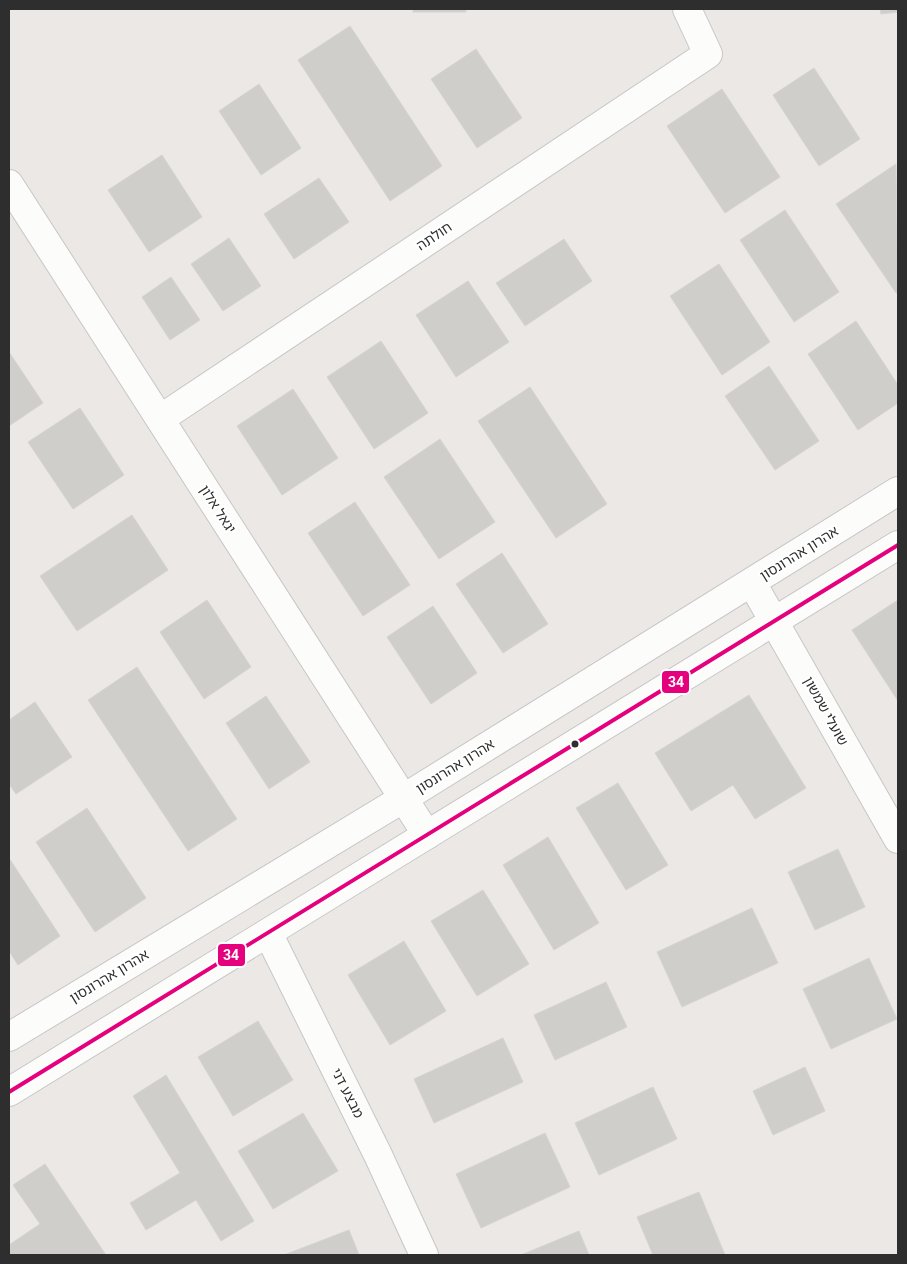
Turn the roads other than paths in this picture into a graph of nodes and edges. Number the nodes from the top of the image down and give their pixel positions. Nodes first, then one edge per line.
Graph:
1 (687, 9) edge
2 (9, 184) edge
3 (160, 419) junction
4 (898, 491) edge
5 (898, 544) edge
6 (752, 583) junction
7 (776, 621) junction
8 (404, 798) junction
9 (427, 835) junction
10 (898, 839) edge
11 (268, 933) junction
12 (9, 1037) edge
13 (9, 1092) edge
14 (424, 1255) edge

1 - 3 street, חולתה
2 - 3 street, יגאל אלון
3 - 8 street, יגאל אלון
4 - 6 street, אהרון אהרונסון
5 - 7 street
6 - 7 street, שועלי שמשון
6 - 8 street, אהרון אהרונסון
7 - 9 street
7 - 10 street, שועלי שמשון
8 - 9 street, יגאל אלון
8 - 12 street, אהרון אהרונסון
9 - 11 street
11 - 13 street
11 - 14 street, מבצע דני

